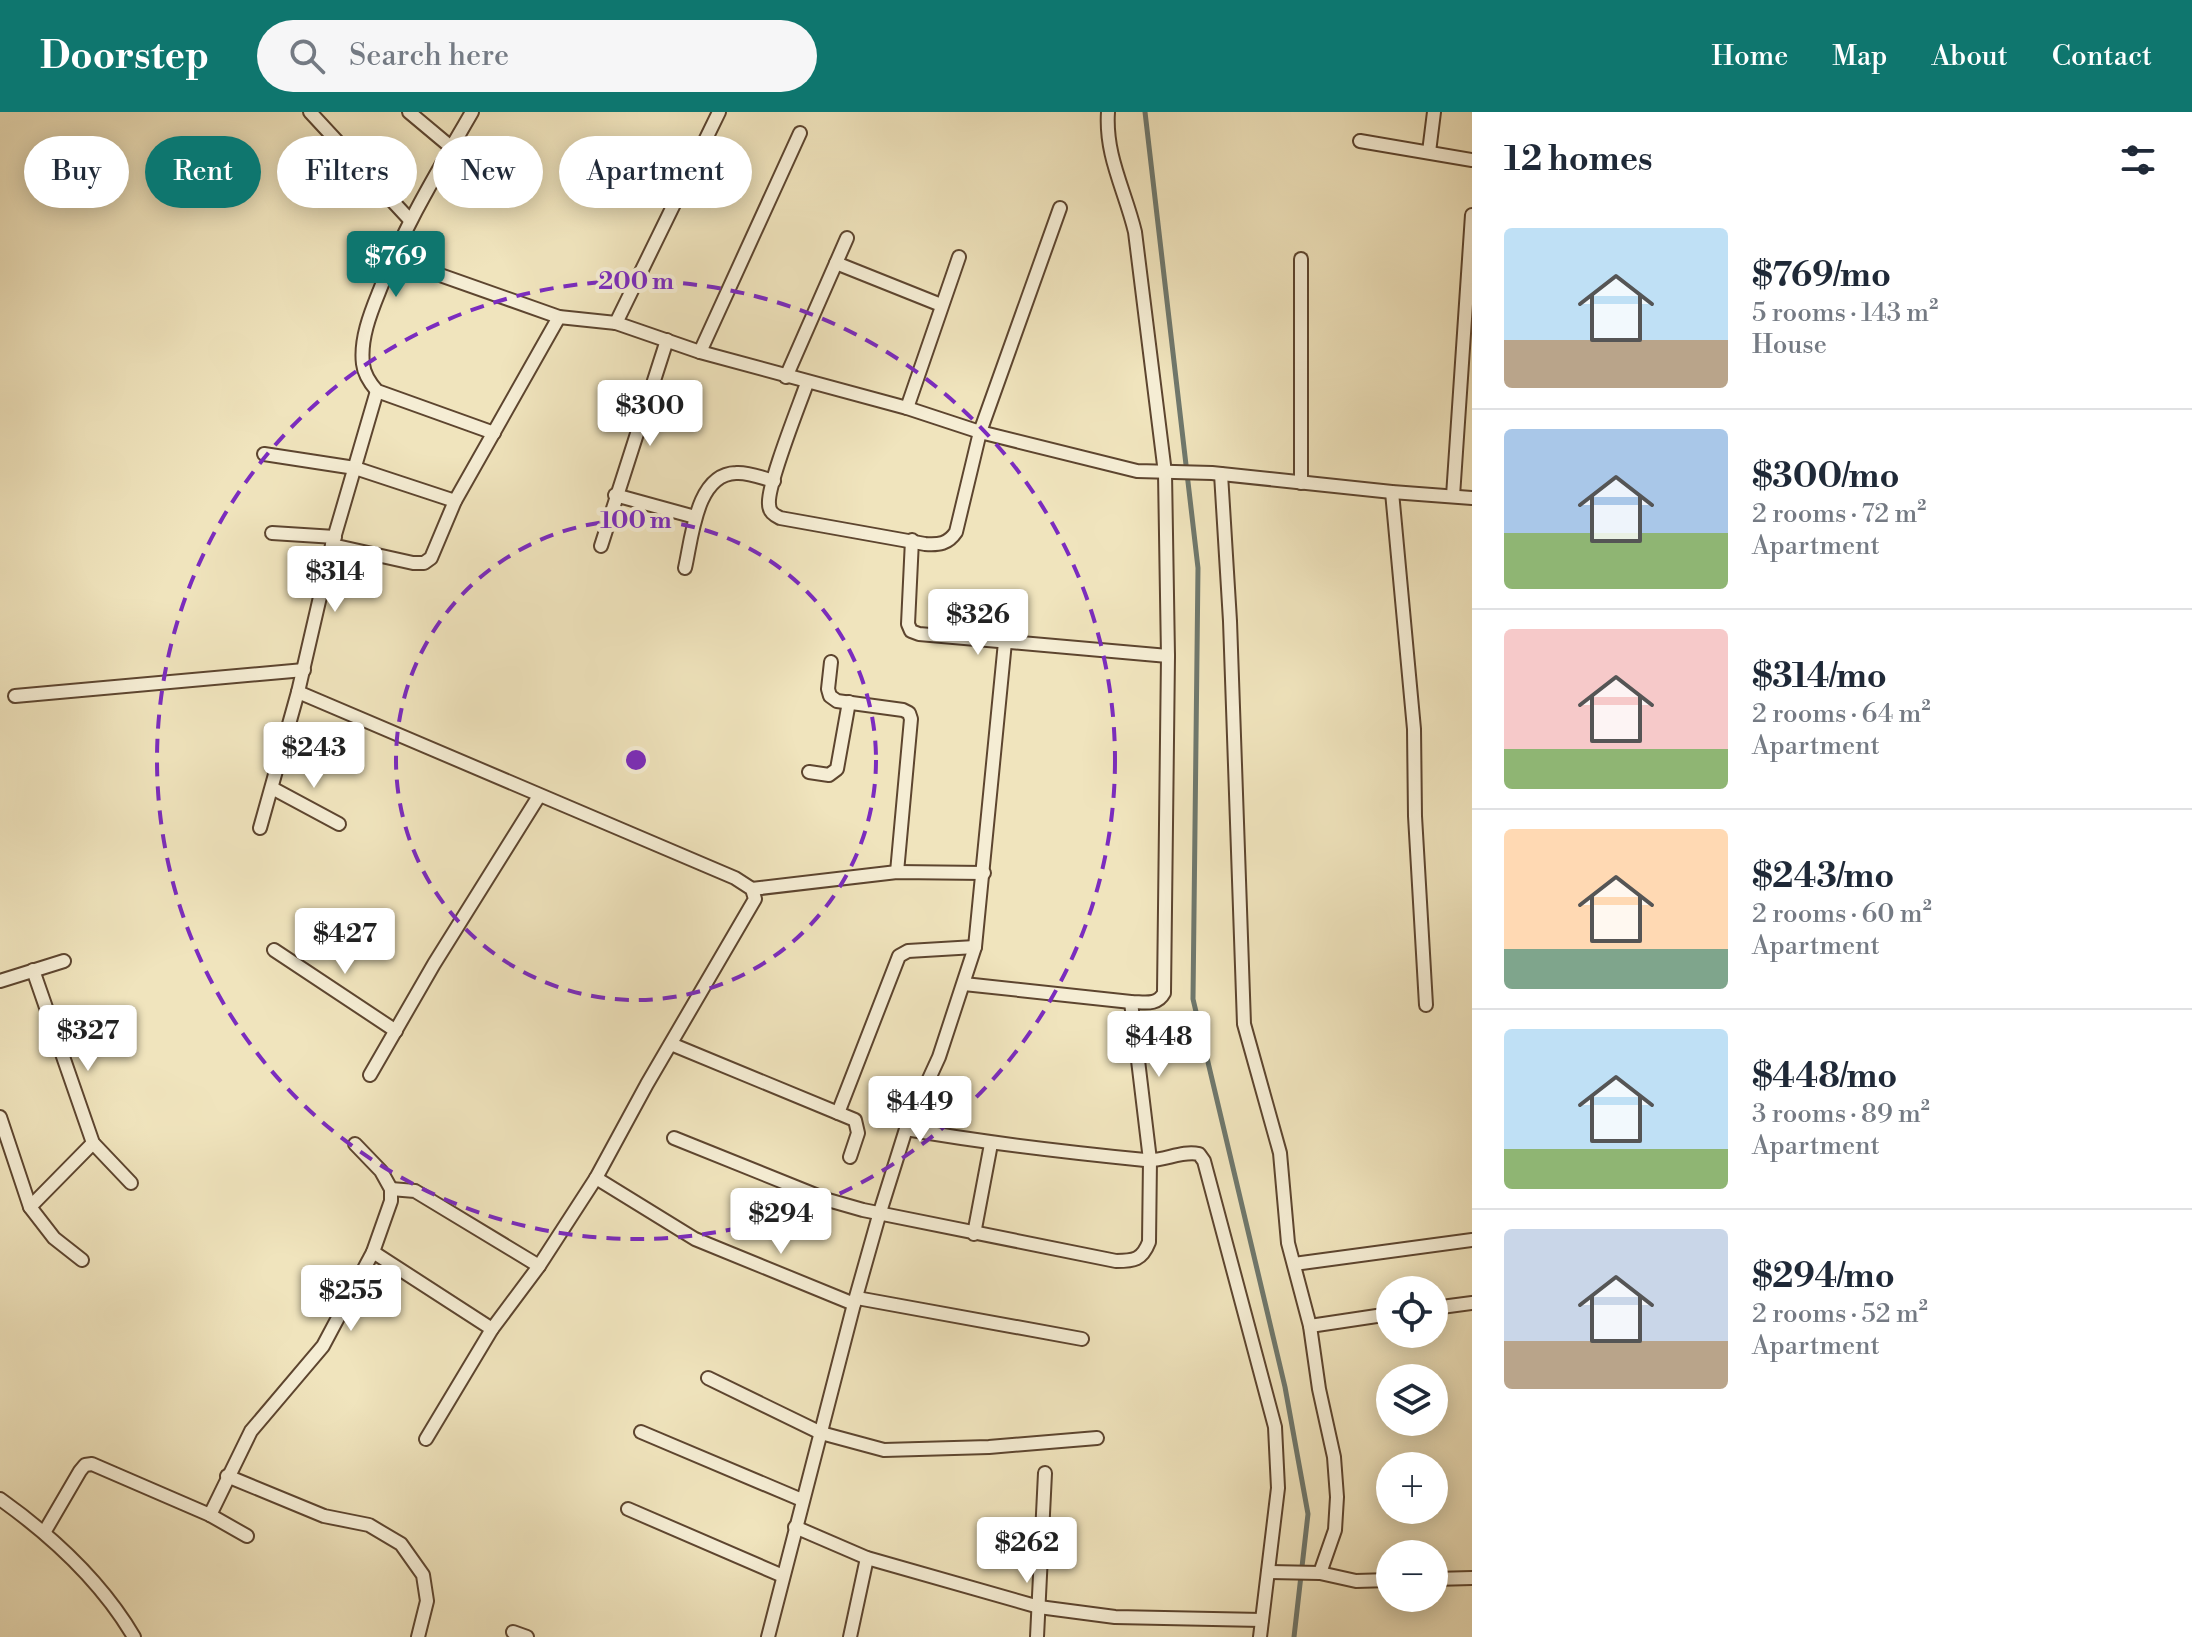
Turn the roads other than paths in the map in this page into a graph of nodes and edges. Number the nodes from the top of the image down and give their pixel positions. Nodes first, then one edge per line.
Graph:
1 (310, 112) edge
2 (409, 112) edge
3 (472, 112) edge
4 (719, 112) edge
5 (1108, 112) edge
6 (1434, 112) edge
7 (800, 133) dead end
8 (438, 136) edge
9 (459, 136) edge
10 (1360, 141) dead end
11 (1429, 152) junction
12 (1472, 160) edge
13 (433, 181) edge
14 (1060, 208) dead end
15 (1472, 215) edge
16 (410, 220) junction
17 (847, 238) dead end
18 (959, 257) dead end
19 (392, 258) junction
20 (1301, 259) dead end
21 (836, 263) junction
22 (941, 305) junction
23 (559, 317) junction
24 (616, 323) junction
25 (667, 340) junction
26 (700, 352) junction
27 (786, 377) junction
28 (807, 383) junction
29 (377, 391) junction
30 (907, 408) junction
31 (980, 432) junction
32 (494, 433) junction
33 (264, 454) dead end
34 (355, 468) junction
35 (1172, 472) junction
36 (1217, 474) junction
37 (774, 481) junction
38 (1301, 483) junction
39 (1392, 492) junction
40 (615, 495) junction
41 (1453, 496) junction
42 (1472, 498) edge
43 (455, 501) junction
44 (695, 517) junction
45 (272, 533) dead end
46 (912, 540) junction
47 (334, 541) junction
48 (601, 546) dead end
49 (685, 568) dead end
50 (1005, 642) junction
51 (1168, 656) junction
52 (831, 662) dead end
53 (304, 670) junction
54 (298, 692) junction
55 (15, 696) dead end
56 (849, 702) junction
57 (809, 772) dead end
58 (272, 788) junction
59 (539, 796) junction
60 (339, 824) dead end
61 (260, 828) dead end
62 (897, 872) junction
63 (984, 873) junction
64 (752, 889) junction
65 (975, 947) junction
66 (274, 950) dead end
67 (64, 961) dead end
68 (33, 970) junction
69 (0, 981) edge
70 (964, 984) junction
71 (1131, 1002) junction
72 (1426, 1005) dead end
73 (396, 1031) junction
74 (671, 1044) junction
75 (370, 1075) dead end
76 (838, 1113) junction
77 (0, 1117) edge
78 (906, 1129) junction
79 (674, 1138) dead end
80 (93, 1143) junction
81 (355, 1144) dead end
82 (991, 1144) junction
83 (850, 1157) dead end
84 (1150, 1160) junction
85 (596, 1178) junction
86 (131, 1183) dead end
87 (391, 1189) junction
88 (30, 1207) junction
89 (880, 1212) junction
90 (974, 1234) junction
91 (1472, 1240) edge
92 (373, 1252) junction
93 (82, 1260) dead end
94 (1294, 1264) junction
95 (539, 1266) junction
96 (855, 1301) junction
97 (1472, 1303) edge
98 (1448, 1306) edge
99 (1376, 1316) edge
100 (1310, 1326) junction
101 (492, 1329) junction
102 (1082, 1339) dead end
103 (708, 1378) dead end
104 (641, 1432) dead end
105 (821, 1433) junction
106 (1097, 1438) dead end
107 (426, 1439) dead end
108 (1045, 1473) dead end
109 (227, 1476) junction
110 (0, 1499) edge
111 (802, 1500) junction
112 (628, 1509) dead end
113 (210, 1515) junction
114 (795, 1527) junction
115 (45, 1531) junction
116 (247, 1536) dead end
117 (867, 1558) junction
118 (1268, 1572) junction
119 (1320, 1573) junction
120 (783, 1576) junction
121 (1472, 1578) edge
122 (1448, 1579) edge
123 (1376, 1580) edge
124 (1039, 1607) junction
125 (1262, 1620) junction
126 (513, 1632) dead end
127 (134, 1637) edge
128 (418, 1637) edge
129 (527, 1637) edge
130 (768, 1637) edge
131 (850, 1637) edge
132 (1037, 1637) edge
133 (1260, 1637) edge

1 - 16 street
2 - 8 street
3 - 9 street
4 - 24 street
5 - 35 street
6 - 11 street
7 - 26 street
10 - 11 street
11 - 12 street
13 - 16 street
14 - 31 street
15 - 41 street
16 - 19 street
17 - 21 street
18 - 22 street
19 - 23 street
19 - 29 street
20 - 38 street
21 - 22 street
21 - 27 street
22 - 30 street
23 - 24 street
23 - 32 street
24 - 25 street
25 - 26 street
25 - 40 street
26 - 27 street
27 - 28 street
28 - 30 street
28 - 37 street
29 - 32 street
29 - 34 street
30 - 31 street
31 - 35 street
31 - 46 street
32 - 43 street
33 - 34 street
34 - 43 street
34 - 47 street
35 - 36 street
35 - 51 street
36 - 38 street
36 - 94 street
37 - 44 street
37 - 46 street
38 - 39 street
39 - 41 street
39 - 72 street
40 - 44 street
40 - 48 street
41 - 42 street
43 - 47 street
44 - 49 street
45 - 47 street
46 - 50 street
47 - 53 street
50 - 51 street
50 - 63 street
51 - 71 street
52 - 56 street
53 - 54 street
53 - 55 street
54 - 58 street
54 - 59 street
56 - 57 street
56 - 62 street
58 - 60 street
58 - 61 street
59 - 64 street
59 - 73 street
62 - 63 street
62 - 64 street
63 - 65 street
64 - 74 street
65 - 70 street
65 - 76 street
66 - 73 street
67 - 68 street
68 - 69 street
68 - 80 street
70 - 71 street
70 - 78 street
71 - 84 street
73 - 75 street
74 - 76 street
74 - 85 street
76 - 83 street
77 - 88 street
78 - 82 street
78 - 89 street
79 - 89 street
80 - 86 street
80 - 88 street
81 - 87 street
82 - 84 street
82 - 90 street
84 - 90 street
84 - 118 street
85 - 95 street
85 - 96 street
87 - 92 street
87 - 95 street
88 - 93 street
89 - 90 street
89 - 96 street
91 - 94 street
92 - 101 street
92 - 109 street
94 - 100 street
95 - 101 street
96 - 102 street
96 - 105 street
97 - 98 street
99 - 100 street
100 - 119 street
101 - 107 street
103 - 105 street
104 - 111 street
105 - 106 street
105 - 111 street
108 - 124 street
109 - 113 street
109 - 128 street
110 - 115 street
111 - 114 street
112 - 120 street
113 - 115 street
113 - 116 street
114 - 117 street
114 - 120 street
115 - 127 street
117 - 124 street
117 - 131 street
118 - 119 street
118 - 125 street
119 - 123 street
120 - 130 street
121 - 122 street
124 - 125 street
124 - 132 street
125 - 133 street
126 - 129 street

